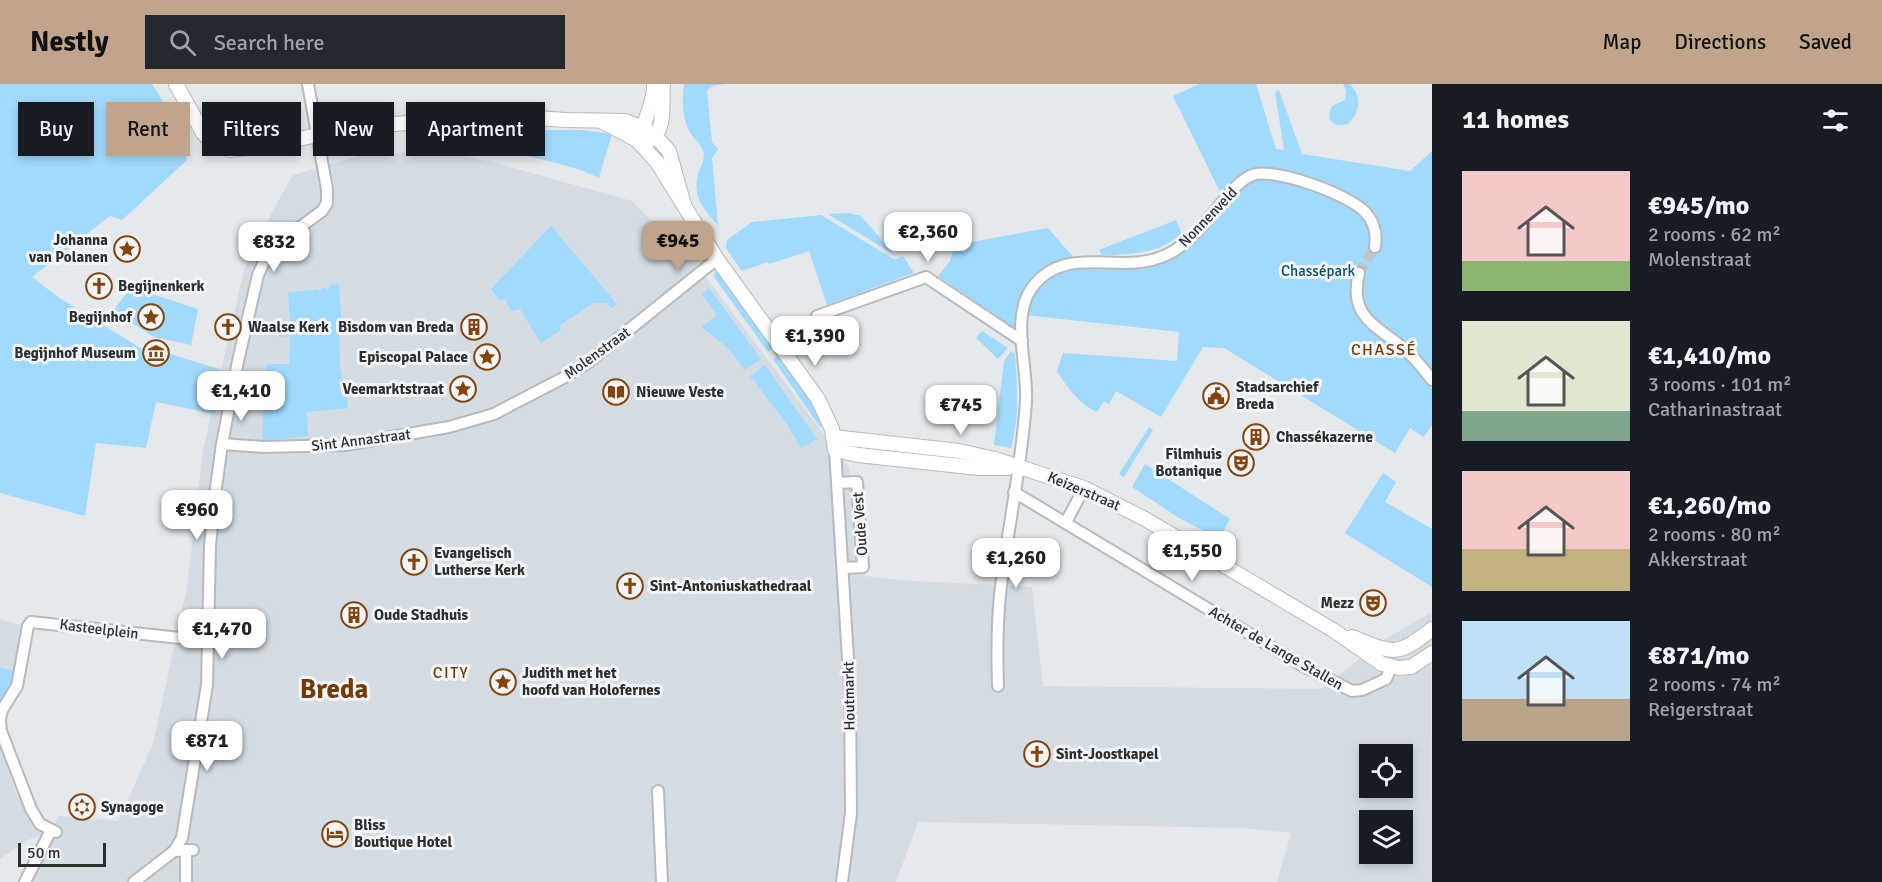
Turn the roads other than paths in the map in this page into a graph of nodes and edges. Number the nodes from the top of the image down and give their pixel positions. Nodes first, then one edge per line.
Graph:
1 (176, 84) edge
2 (187, 84) edge
3 (308, 84) edge
4 (654, 84) edge
5 (663, 84) edge
6 (202, 111) edge
7 (313, 112) edge
8 (601, 121) junction
9 (394, 124) edge
10 (643, 128) junction
11 (202, 131) edge
12 (656, 136) junction
13 (642, 145) junction
14 (321, 156) edge
15 (684, 205) junction
16 (1375, 247) tunnel mouth
17 (717, 259) junction
18 (1359, 273) tunnel mouth
19 (817, 316) dead end
20 (1022, 341) junction
21 (1432, 380) edge
22 (462, 422) joint
23 (222, 444) junction
24 (834, 444) junction
25 (1019, 468) junction
26 (837, 483) junction
27 (1084, 488) junction
28 (1014, 492) junction
29 (1066, 522) junction
30 (843, 568) junction
31 (988, 592) dead end
32 (1001, 593) junction
33 (846, 612) joint
34 (1432, 629) edge
35 (1333, 630) junction
36 (208, 641) junction
37 (1403, 649) junction
38 (1429, 660) edge
39 (1395, 668) junction
40 (998, 686) dead end
41 (0, 720) edge
42 (658, 791) dead end
43 (174, 851) junction
44 (26, 882) edge
45 (134, 882) edge
46 (186, 882) edge
47 (662, 882) edge
48 (842, 882) edge

1 - 11 street
2 - 6 street
3 - 7 street
4 - 10 street
5 - 12 street
8 - 9 street
8 - 10 street
8 - 13 street
10 - 12 street
10 - 13 street
12 - 13 street
12 - 15 street
13 - 15 street
14 - 23 street
15 - 17 street, Oude Vest
16 - 20 street, Nonnenveld
17 - 22 street, Molenstraat
17 - 24 street, Oude Vest
18 - 21 street
19 - 20 street
20 - 25 street, Nonnenveld
22 - 23 street, Sint Annastraat
23 - 36 street
24 - 25 street, Keizerstraat
24 - 26 street, Oude Vest
25 - 27 street, Keizerstraat
25 - 28 street, Nonnenveld
26 - 30 street, Oude Vest
26 - 30 street, Oude Vest
27 - 29 street
27 - 35 street, Keizerstraat
28 - 29 street, Achter de Lange Stallen
28 - 32 street, Nonnenveld
29 - 39 street, Achter de Lange Stallen
30 - 33 street, Oude Vest
31 - 32 street
32 - 40 street, Nonnenveld
33 - 48 street, Houtmarkt
34 - 37 street
35 - 37 street, Keizerstraat
35 - 39 street, Keizerstraat
36 - 41 street, Kasteelplein
36 - 43 street
37 - 38 street
37 - 39 street
38 - 39 street
41 - 44 street
42 - 47 street
43 - 45 street
43 - 46 street

